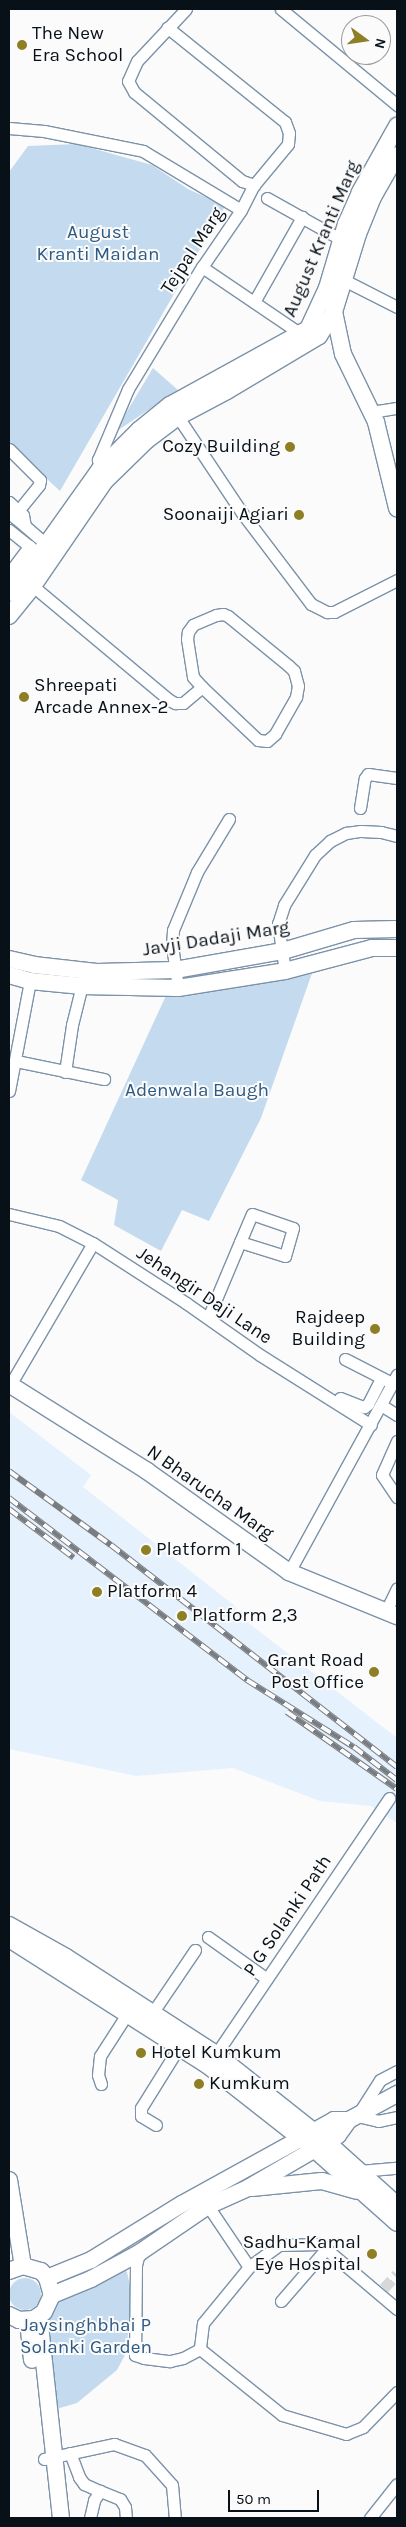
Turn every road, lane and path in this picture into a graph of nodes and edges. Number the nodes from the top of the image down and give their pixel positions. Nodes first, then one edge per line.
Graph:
1 (186, 9) edge
2 (281, 9) edge
3 (167, 28) junction
4 (397, 105) edge
5 (397, 126) edge
6 (9, 128) edge
7 (391, 157) edge
8 (254, 185) junction
9 (267, 198) dead end
10 (241, 210) junction
11 (302, 217) junction
12 (342, 240) junction
13 (202, 267) junction
14 (334, 281) junction
15 (254, 302) junction
16 (397, 307) edge
17 (334, 312) junction
18 (310, 335) junction
19 (343, 354) junction
20 (397, 408) edge
21 (174, 411) junction
22 (371, 412) junction
23 (9, 449) edge
24 (103, 475) junction
25 (9, 502) edge
26 (397, 508) edge
27 (14, 512) edge
28 (9, 530) edge
29 (44, 552) junction
30 (21, 579) edge
31 (397, 580) edge
32 (9, 593) edge
33 (9, 616) edge
34 (202, 687) junction
35 (397, 778) edge
36 (360, 808) dead end
37 (229, 819) dead end
38 (397, 836) edge
39 (397, 929) edge
40 (397, 948) edge
41 (284, 951) junction
42 (9, 959) edge
43 (176, 970) junction
44 (285, 971) junction
45 (9, 975) edge
46 (84, 979) junction
47 (145, 979) junction
48 (30, 980) junction
49 (178, 988) junction
50 (16, 1061) junction
51 (65, 1072) junction
52 (104, 1080) dead end
53 (9, 1091) edge
54 (9, 1214) edge
55 (240, 1242) junction
56 (93, 1243) junction
57 (208, 1318) junction
58 (345, 1359) dead end
59 (381, 1378) junction
60 (395, 1379) edge
61 (9, 1385) edge
62 (330, 1399) junction
63 (381, 1405) junction
64 (364, 1407) junction
65 (397, 1416) edge
66 (371, 1425) junction
67 (397, 1441) edge
68 (397, 1497) edge
69 (289, 1572) junction
70 (397, 1588) edge
71 (392, 1614) edge
72 (388, 1798) dead end
73 (9, 1924) edge
74 (208, 1937) dead end
75 (11, 1943) edge
76 (195, 1950) dead end
77 (267, 1979) junction
78 (153, 2012) dead end
79 (127, 2014) junction
80 (179, 2047) junction
81 (216, 2054) junction
82 (397, 2071) edge
83 (101, 2084) dead end
84 (397, 2094) edge
85 (397, 2117) edge
86 (353, 2118) junction
87 (156, 2125) dead end
88 (307, 2135) junction
89 (321, 2145) junction
90 (397, 2168) edge
91 (359, 2171) junction
92 (9, 2180) edge
93 (248, 2188) junction
94 (363, 2193) junction
95 (397, 2205) edge
96 (208, 2206) junction
97 (397, 2223) edge
98 (326, 2249) junction
99 (140, 2253) junction
100 (95, 2267) junction
101 (249, 2267) junction
102 (16, 2269) edge
103 (47, 2278) junction
104 (52, 2295) junction
105 (281, 2301) dead end
106 (397, 2309) edge
107 (21, 2319) edge
108 (200, 2349) junction
109 (397, 2392) edge
110 (388, 2401) junction
111 (397, 2409) edge
112 (70, 2453) junction
113 (49, 2458) junction
114 (397, 2484) edge
115 (100, 2491) junction
116 (52, 2518) edge
117 (60, 2518) edge
118 (90, 2518) edge
119 (126, 2518) edge
120 (175, 2518) edge
121 (371, 2518) edge

1 - 3 street
2 - 4 street
3 - 8 street
3 - 8 street
5 - 7 main road, August Kranti Marg
6 - 10 street, Tejpal Marg
7 - 12 main road, August Kranti Marg
7 - 14 main road, August Kranti Marg
8 - 10 street
9 - 11 street
10 - 13 street, Tejpal Marg
11 - 12 street
11 - 15 street
12 - 14 main road, August Kranti Marg
13 - 15 street
13 - 24 street, Tejpal Marg
14 - 16 street
14 - 17 main road
14 - 18 main road, August Kranti Marg
15 - 18 street
17 - 18 main road, August Kranti Marg
17 - 19 main road
18 - 19 main road
18 - 21 main road, August Kranti Marg
19 - 22 main road
20 - 22 street
21 - 24 main road, August Kranti Marg
21 - 31 street
22 - 26 main road
23 - 27 street
24 - 29 main road, August Kranti Marg
25 - 27 street
27 - 29 street
28 - 29 street
29 - 30 main road, August Kranti Marg
29 - 30 street
30 - 32 main road, August Kranti Marg
30 - 33 main road, August Kranti Marg
30 - 34 street
34 - 34 street
35 - 36 street
37 - 43 street
38 - 41 street
39 - 41 main road, Javji Dadaji Marg
40 - 44 main road, Javji Dadaji Marg
41 - 43 main road, Javji Dadaji Marg
41 - 44 street
42 - 46 main road, Javji Dadaji Marg
43 - 47 main road, Javji Dadaji Marg
43 - 49 street
44 - 49 main road, Javji Dadaji Marg
45 - 48 main road, Javji Dadaji Marg
46 - 47 main road, Javji Dadaji Marg
46 - 48 main road, Javji Dadaji Marg
46 - 51 street
47 - 49 main road, Javji Dadaji Marg
48 - 50 street
50 - 51 street
50 - 53 street
51 - 52 street
54 - 56 street, Jehangir Daji Lane
55 - 55 street
55 - 57 street
56 - 57 street, Jehangir Daji Lane
56 - 61 street
57 - 62 street, Jehangir Daji Lane
58 - 59 street
59 - 60 street
59 - 64 street
60 - 63 street
61 - 69 main road, N Bharucha Marg
62 - 64 street
62 - 66 street, Jehangir Daji Lane
63 - 65 street
63 - 66 street
64 - 66 street
66 - 69 street
67 - 68 street
69 - 71 main road, N Bharucha Marg
70 - 71 street
72 - 77 street, P G Solanki Path
73 - 81 main road
74 - 77 street
75 - 79 main road
76 - 78 street
77 - 81 street, P G Solanki Path
79 - 80 main road
79 - 83 street
80 - 87 street
80 - 88 main road
81 - 88 main road
82 - 86 street
84 - 86 main road
85 - 86 street
86 - 88 main road
86 - 89 main road
88 - 89 main road
88 - 100 main road
89 - 91 main road
89 - 93 main road
89 - 94 main road
90 - 91 street
91 - 95 main road
92 - 102 main road
93 - 94 main road
93 - 96 main road
94 - 97 main road
96 - 99 main road
96 - 101 street
98 - 101 street
98 - 105 street
98 - 106 street
99 - 100 main road
99 - 108 street
100 - 103 main road
100 - 104 main road
101 - 108 street
102 - 103 main road
103 - 104 main road
104 - 107 main road
107 - 113 main road
108 - 110 street
109 - 110 street
110 - 111 street
112 - 113 street
112 - 115 street
112 - 120 street
113 - 116 main road
113 - 117 main road
114 - 121 street
115 - 118 street
115 - 119 street

